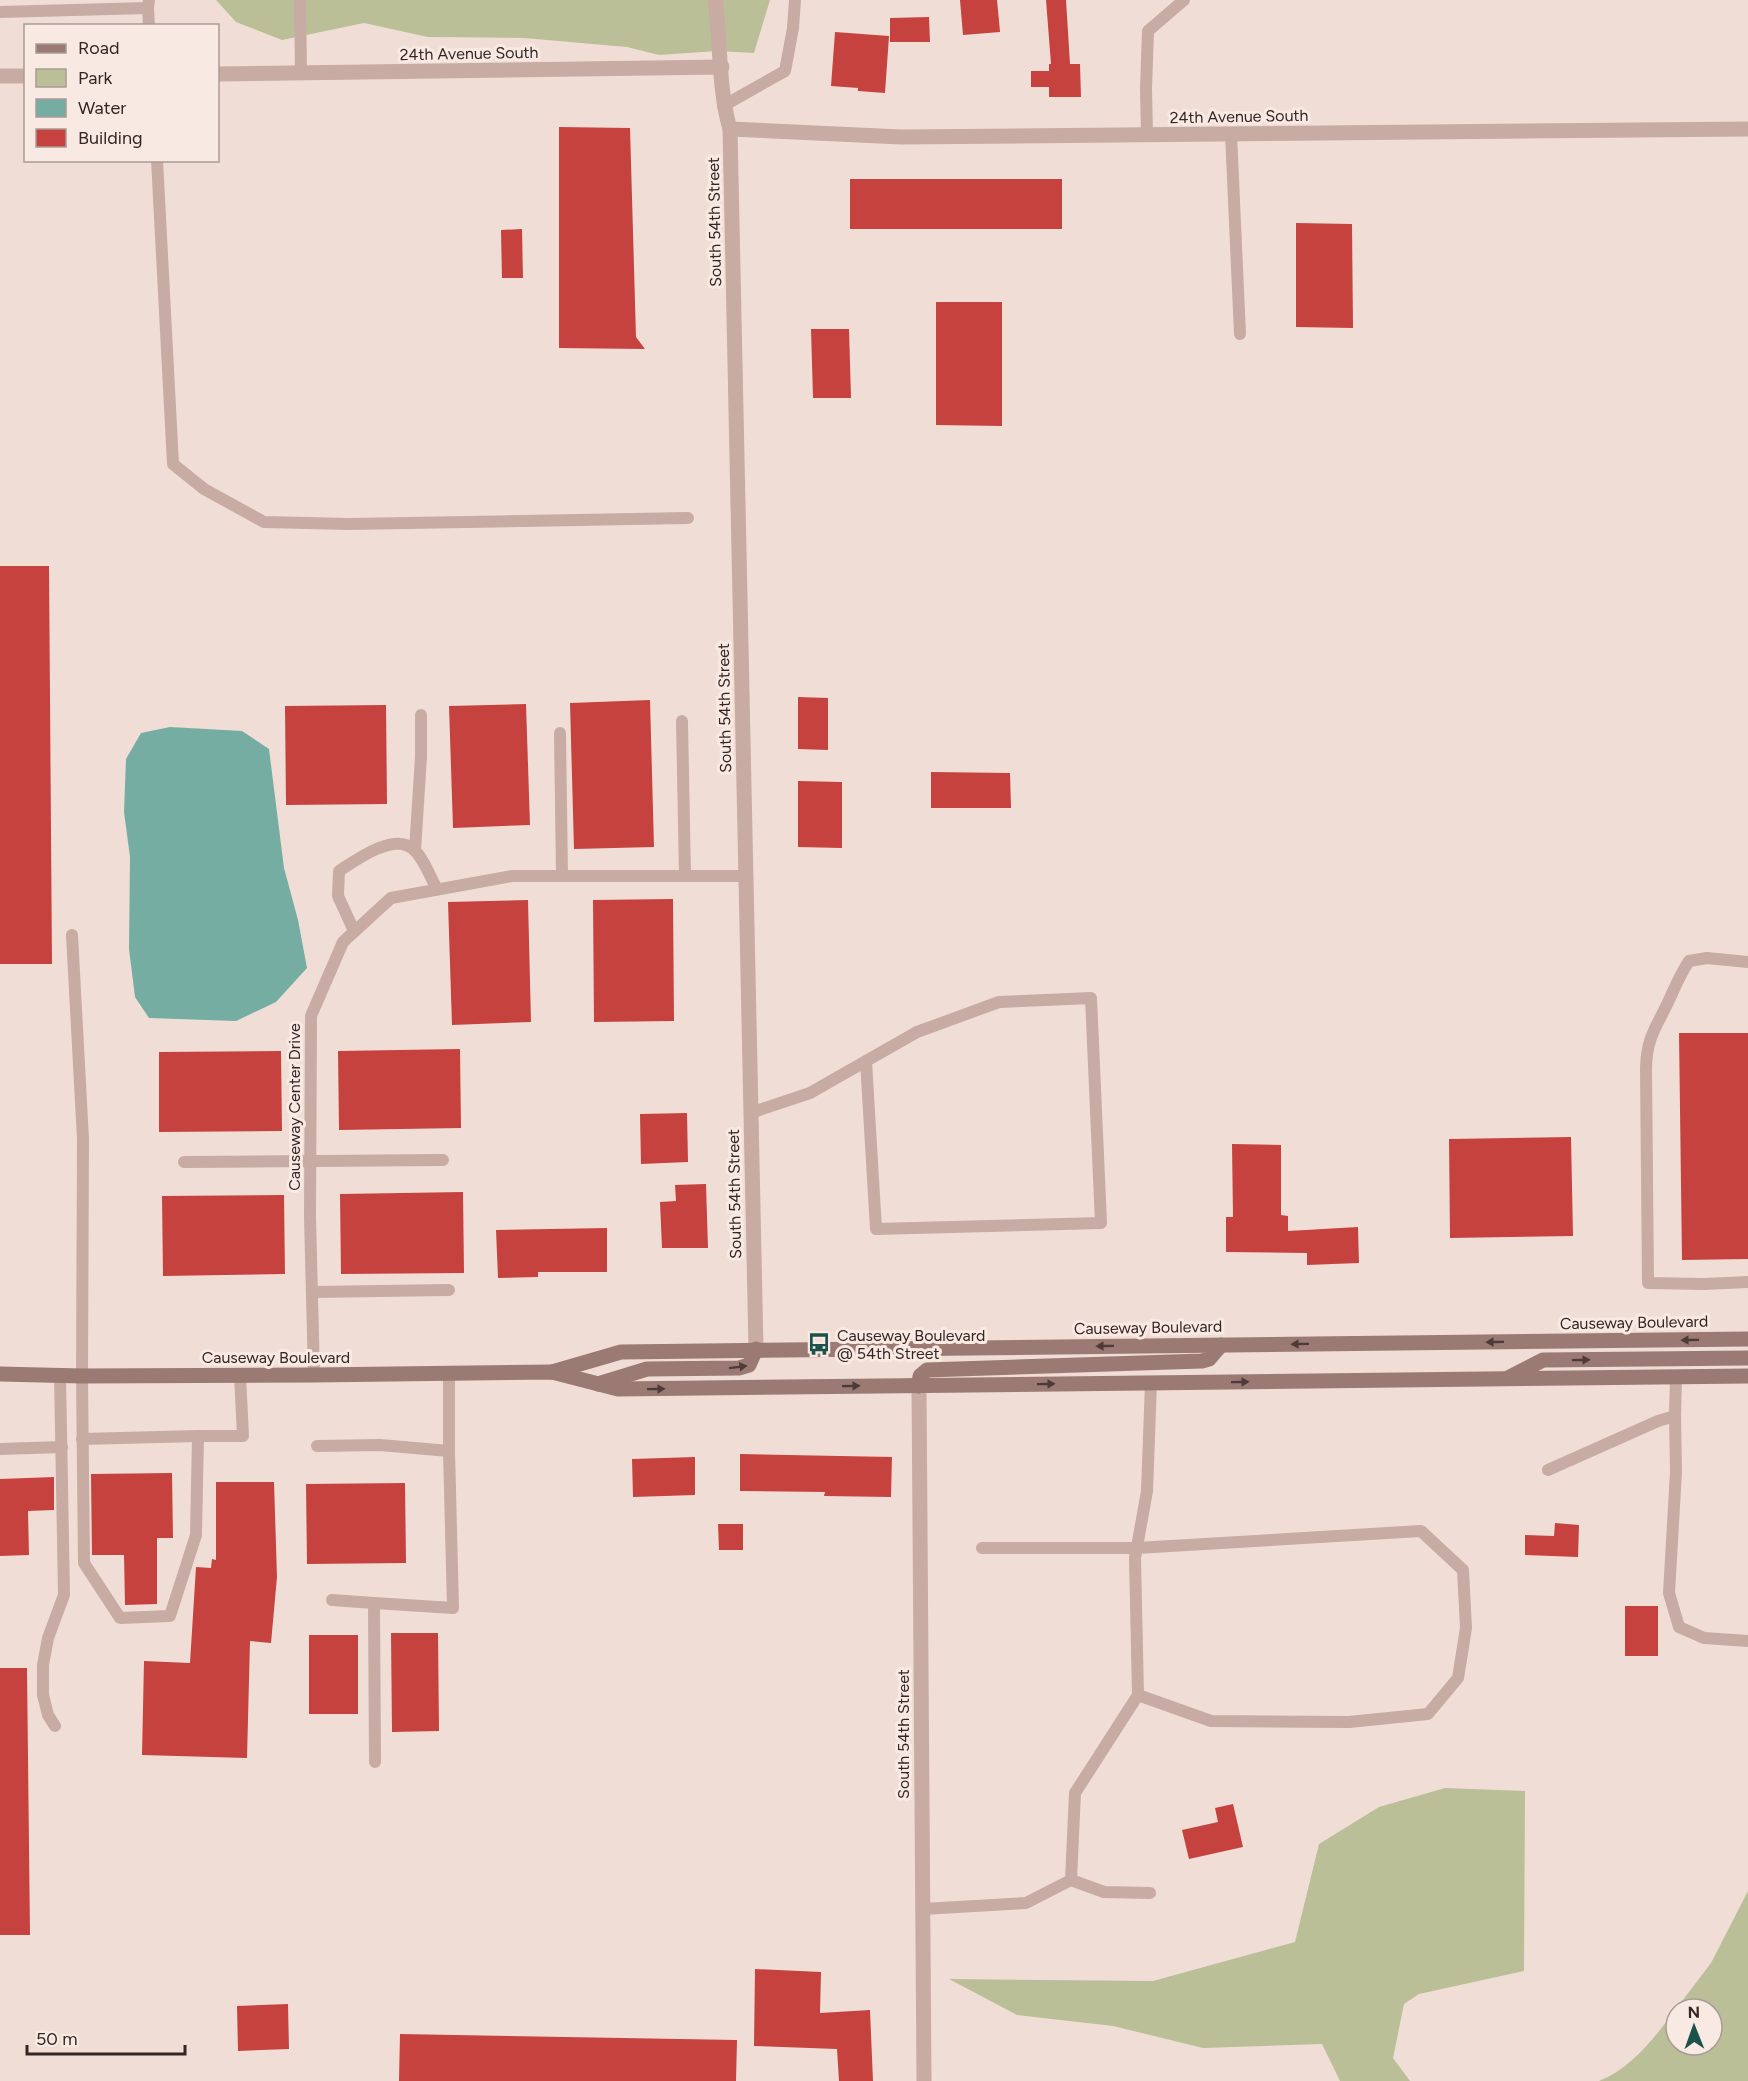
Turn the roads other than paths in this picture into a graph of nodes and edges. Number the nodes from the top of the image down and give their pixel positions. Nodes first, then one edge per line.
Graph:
1 (300, 0) edge
2 (715, 0) edge
3 (795, 0) edge
4 (1184, 0) edge
5 (148, 4) edge
6 (0, 12) edge
7 (149, 24) edge
8 (722, 67) junction
9 (301, 73) junction
10 (219, 74) edge
11 (0, 76) edge
12 (24, 76) edge
13 (723, 106) junction
14 (730, 129) junction
15 (1748, 129) edge
16 (1231, 134) junction
17 (1147, 135) junction
18 (157, 162) edge
19 (1240, 334) dead end
20 (688, 518) dead end
21 (421, 715) dead end
22 (682, 721) dead end
23 (560, 733) dead end
24 (415, 850) junction
25 (562, 876) junction
26 (685, 876) junction
27 (745, 876) junction
28 (437, 889) junction
29 (354, 931) junction
30 (72, 935) dead end
31 (1748, 962) edge
32 (866, 1061) junction
33 (750, 1113) junction
34 (443, 1161) dead end
35 (184, 1162) dead end
36 (310, 1162) junction
37 (1748, 1282) edge
38 (449, 1290) dead end
39 (312, 1292) junction
40 (1748, 1339) edge
41 (1221, 1345) junction
42 (756, 1349) junction
43 (1748, 1358) edge
44 (552, 1372) junction
45 (449, 1373) junction
46 (0, 1374) edge
47 (60, 1375) junction
48 (240, 1375) junction
49 (82, 1376) junction
50 (314, 1376) junction
51 (1748, 1376) edge
52 (1676, 1377) junction
53 (1506, 1379) junction
54 (1150, 1383) junction
55 (598, 1384) junction
56 (919, 1386) junction
57 (1675, 1416) junction
58 (198, 1436) junction
59 (82, 1439) junction
60 (317, 1446) dead end
61 (62, 1447) junction
62 (0, 1449) edge
63 (449, 1451) junction
64 (1548, 1470) dead end
65 (982, 1548) dead end
66 (1137, 1548) junction
67 (332, 1600) dead end
68 (374, 1604) junction
69 (1748, 1641) edge
70 (1138, 1695) junction
71 (55, 1726) dead end
72 (375, 1762) dead end
73 (1071, 1880) junction
74 (1150, 1893) dead end
75 (922, 1909) junction
76 (924, 2081) edge

1 - 9 lane
2 - 8 street, South 54th Street
3 - 13 lane
4 - 17 lane
5 - 6 lane
5 - 7 lane
8 - 9 street, 24th Avenue South
8 - 13 street, South 54th Street
9 - 10 street, 24th Avenue South
11 - 12 street
13 - 14 street, South 54th Street
14 - 17 street, 24th Avenue South
14 - 27 street, South 54th Street
15 - 16 street, 24th Avenue South
16 - 17 street, 24th Avenue South
16 - 19 lane
18 - 20 lane
21 - 24 lane
22 - 26 lane
23 - 25 lane
24 - 28 lane
24 - 29 lane
25 - 26 lane, Causeway Center Drive
25 - 28 lane, Causeway Center Drive
26 - 27 lane, Causeway Center Drive
27 - 33 street, South 54th Street
28 - 29 lane, Causeway Center Drive
29 - 36 lane, Causeway Center Drive
30 - 49 lane
31 - 37 lane
32 - 32 lane
32 - 33 lane
33 - 42 street, South 54th Street
34 - 36 lane
35 - 36 lane
36 - 39 lane, Causeway Center Drive
38 - 39 lane
39 - 50 lane, Causeway Center Drive
40 -> 41 main road, Causeway Boulevard
41 -> 42 main road, Causeway Boulevard
41 - 56 main road
42 - 44 main road, Causeway Boulevard
55 -> 42 main road
53 -> 43 main road
44 - 45 main road, Causeway Boulevard
44 - 55 main road, Causeway Boulevard
45 - 50 main road, Causeway Boulevard
45 - 63 lane
46 - 47 main road, Causeway Boulevard
47 - 49 main road, Causeway Boulevard
47 - 61 lane
48 - 49 main road, Causeway Boulevard
48 - 50 main road, Causeway Boulevard
48 - 58 lane
49 - 59 lane
51 - 52 main road, Causeway Boulevard
52 - 53 main road, Causeway Boulevard
52 - 57 lane
54 -> 53 main road, Causeway Boulevard
56 -> 54 main road, Causeway Boulevard
54 - 66 lane
55 -> 56 main road, Causeway Boulevard
56 - 75 street, South 54th Street
57 - 64 lane
57 - 69 lane
58 - 59 lane
58 - 59 lane
60 - 63 lane
61 - 62 lane
61 - 71 lane
63 - 68 lane
65 - 66 lane
66 - 70 lane
66 - 70 lane
67 - 68 lane
68 - 72 lane
70 - 73 lane
73 - 74 lane
73 - 75 lane
75 - 76 street, South 54th Street

